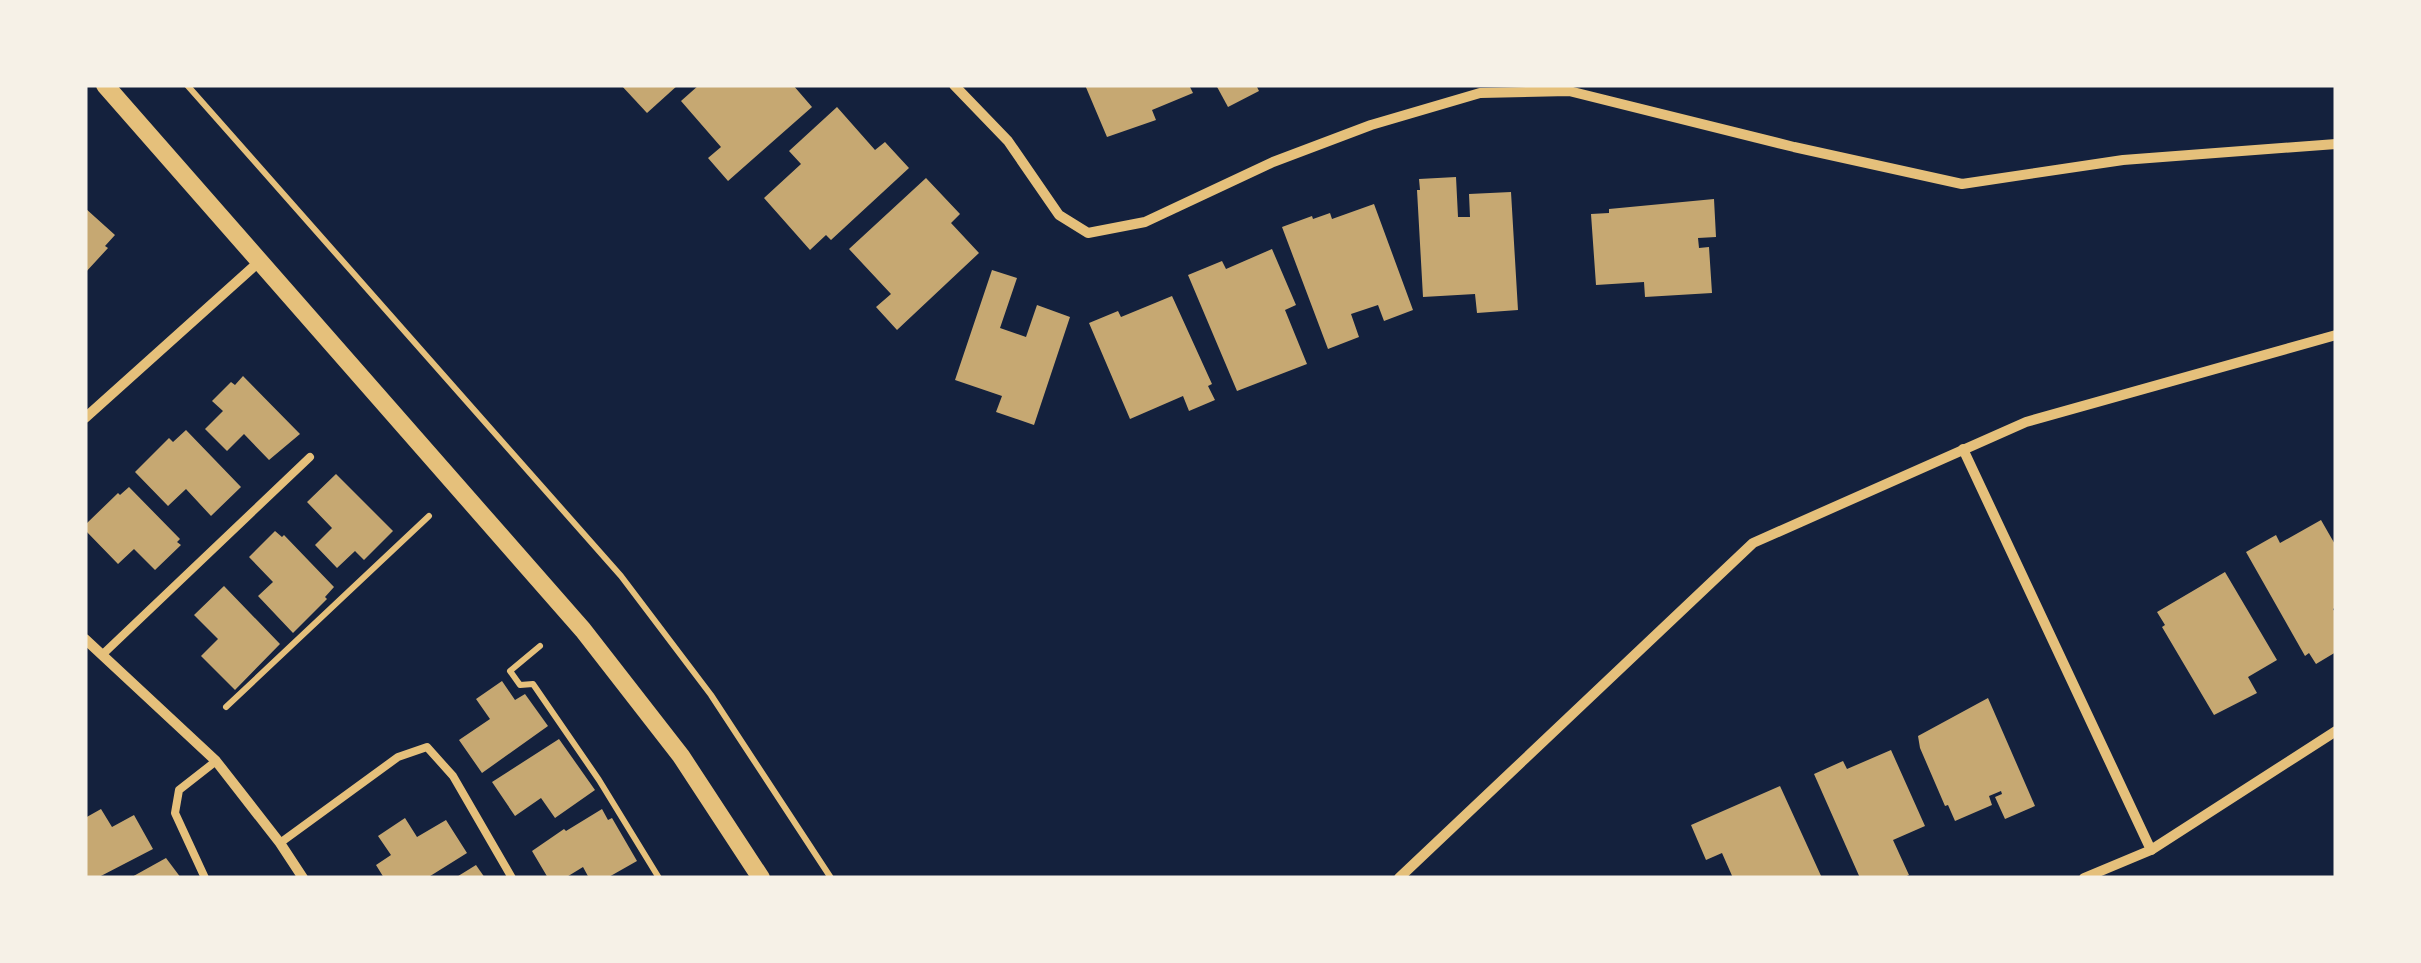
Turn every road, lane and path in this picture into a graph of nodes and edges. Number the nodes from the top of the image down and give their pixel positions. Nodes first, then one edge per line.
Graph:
1 (105, 85) edge
2 (187, 85) edge
3 (954, 85) edge
4 (1534, 88) edge
5 (2336, 144) edge
6 (261, 260) junction
7 (2336, 335) edge
8 (85, 418) edge
9 (1963, 450) junction
10 (310, 457) dead end
11 (430, 516) dead end
12 (85, 639) edge
13 (540, 646) dead end
14 (102, 655) junction
15 (226, 707) dead end
16 (2336, 730) edge
17 (216, 761) junction
18 (280, 843) junction
19 (2151, 850) junction
20 (206, 878) edge
21 (303, 878) edge
22 (512, 878) edge
23 (659, 878) edge
24 (761, 878) edge
25 (831, 878) edge
26 (1399, 878) edge
27 (2084, 878) edge

1 - 6 street
2 - 25 path
3 - 4 street
4 - 5 street
6 - 8 street
6 - 24 street
7 - 9 street
9 - 19 street
9 - 26 street
10 - 14 lane
11 - 15 path
12 - 14 street
13 - 23 path
14 - 17 street
16 - 19 street
17 - 18 street
17 - 20 lane
18 - 21 street
18 - 22 lane
19 - 27 street

